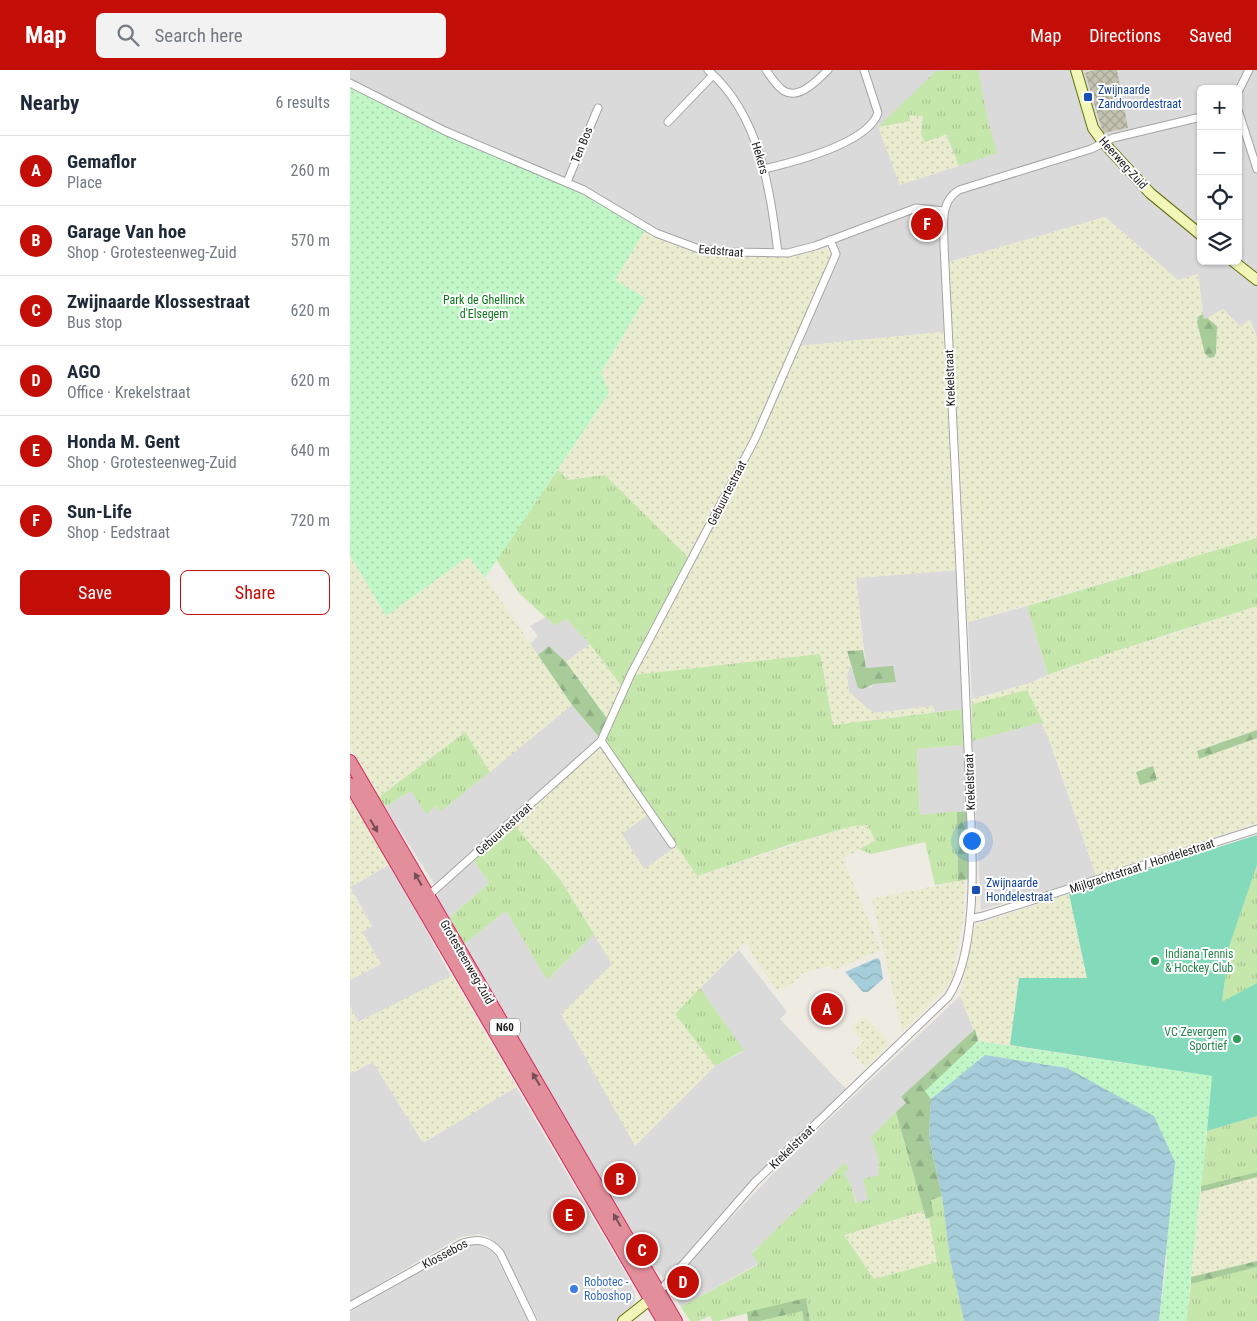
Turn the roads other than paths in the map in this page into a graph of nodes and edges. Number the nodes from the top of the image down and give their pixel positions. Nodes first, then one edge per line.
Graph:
1 (766, 70) edge
2 (828, 70) edge
3 (866, 70) edge
4 (1076, 70) edge
5 (1249, 70) edge
6 (710, 72) edge
7 (350, 84) edge
8 (1242, 85) edge
9 (598, 108) dead end
10 (1197, 118) edge
11 (668, 122) dead end
12 (1242, 122) edge
13 (1103, 142) junction
14 (764, 169) junction
15 (1257, 169) edge
16 (567, 182) junction
17 (944, 211) junction
18 (1197, 232) edge
19 (830, 240) junction
20 (778, 253) junction
21 (1238, 265) edge
22 (1257, 280) edge
23 (602, 741) junction
24 (350, 761) edge
25 (350, 784) edge
26 (1257, 829) edge
27 (672, 844) dead end
28 (428, 896) junction
29 (970, 919) junction
30 (655, 1296) junction
31 (350, 1306) edge
32 (533, 1321) edge
33 (624, 1321) edge
34 (663, 1321) edge
35 (676, 1321) edge

1 - 2 street
3 - 14 street
4 - 13 street, Heerweg-Zuid
5 - 8 street
6 - 11 street, Hekers
6 - 14 street, Hekers
7 - 16 street, Eedstraat
9 - 16 street, Ten Bos
10 - 13 street
12 - 15 street
13 - 17 street
13 - 18 street, Heerweg-Zuid
14 - 20 street, Hekers
16 - 20 street, Eedstraat
17 - 19 street, Eedstraat
17 - 29 street, Krekelstraat
19 - 20 street, Eedstraat
19 - 23 street, Gebuurtestraat
21 - 22 street
23 - 27 street
23 - 28 street, Gebuurtestraat
28 -> 24 highway, Grotesteenweg-Zuid / N60
25 -> 30 highway, Grotesteenweg-Zuid / N60
26 - 29 street, Mijlgrachtstraat / Hondelestraat
30 -> 28 highway, Grotesteenweg-Zuid / N60
29 - 30 street, Krekelstraat
30 - 33 street
30 - 34 highway, N60
30 - 35 highway, N60
31 - 32 street, Klossebos

